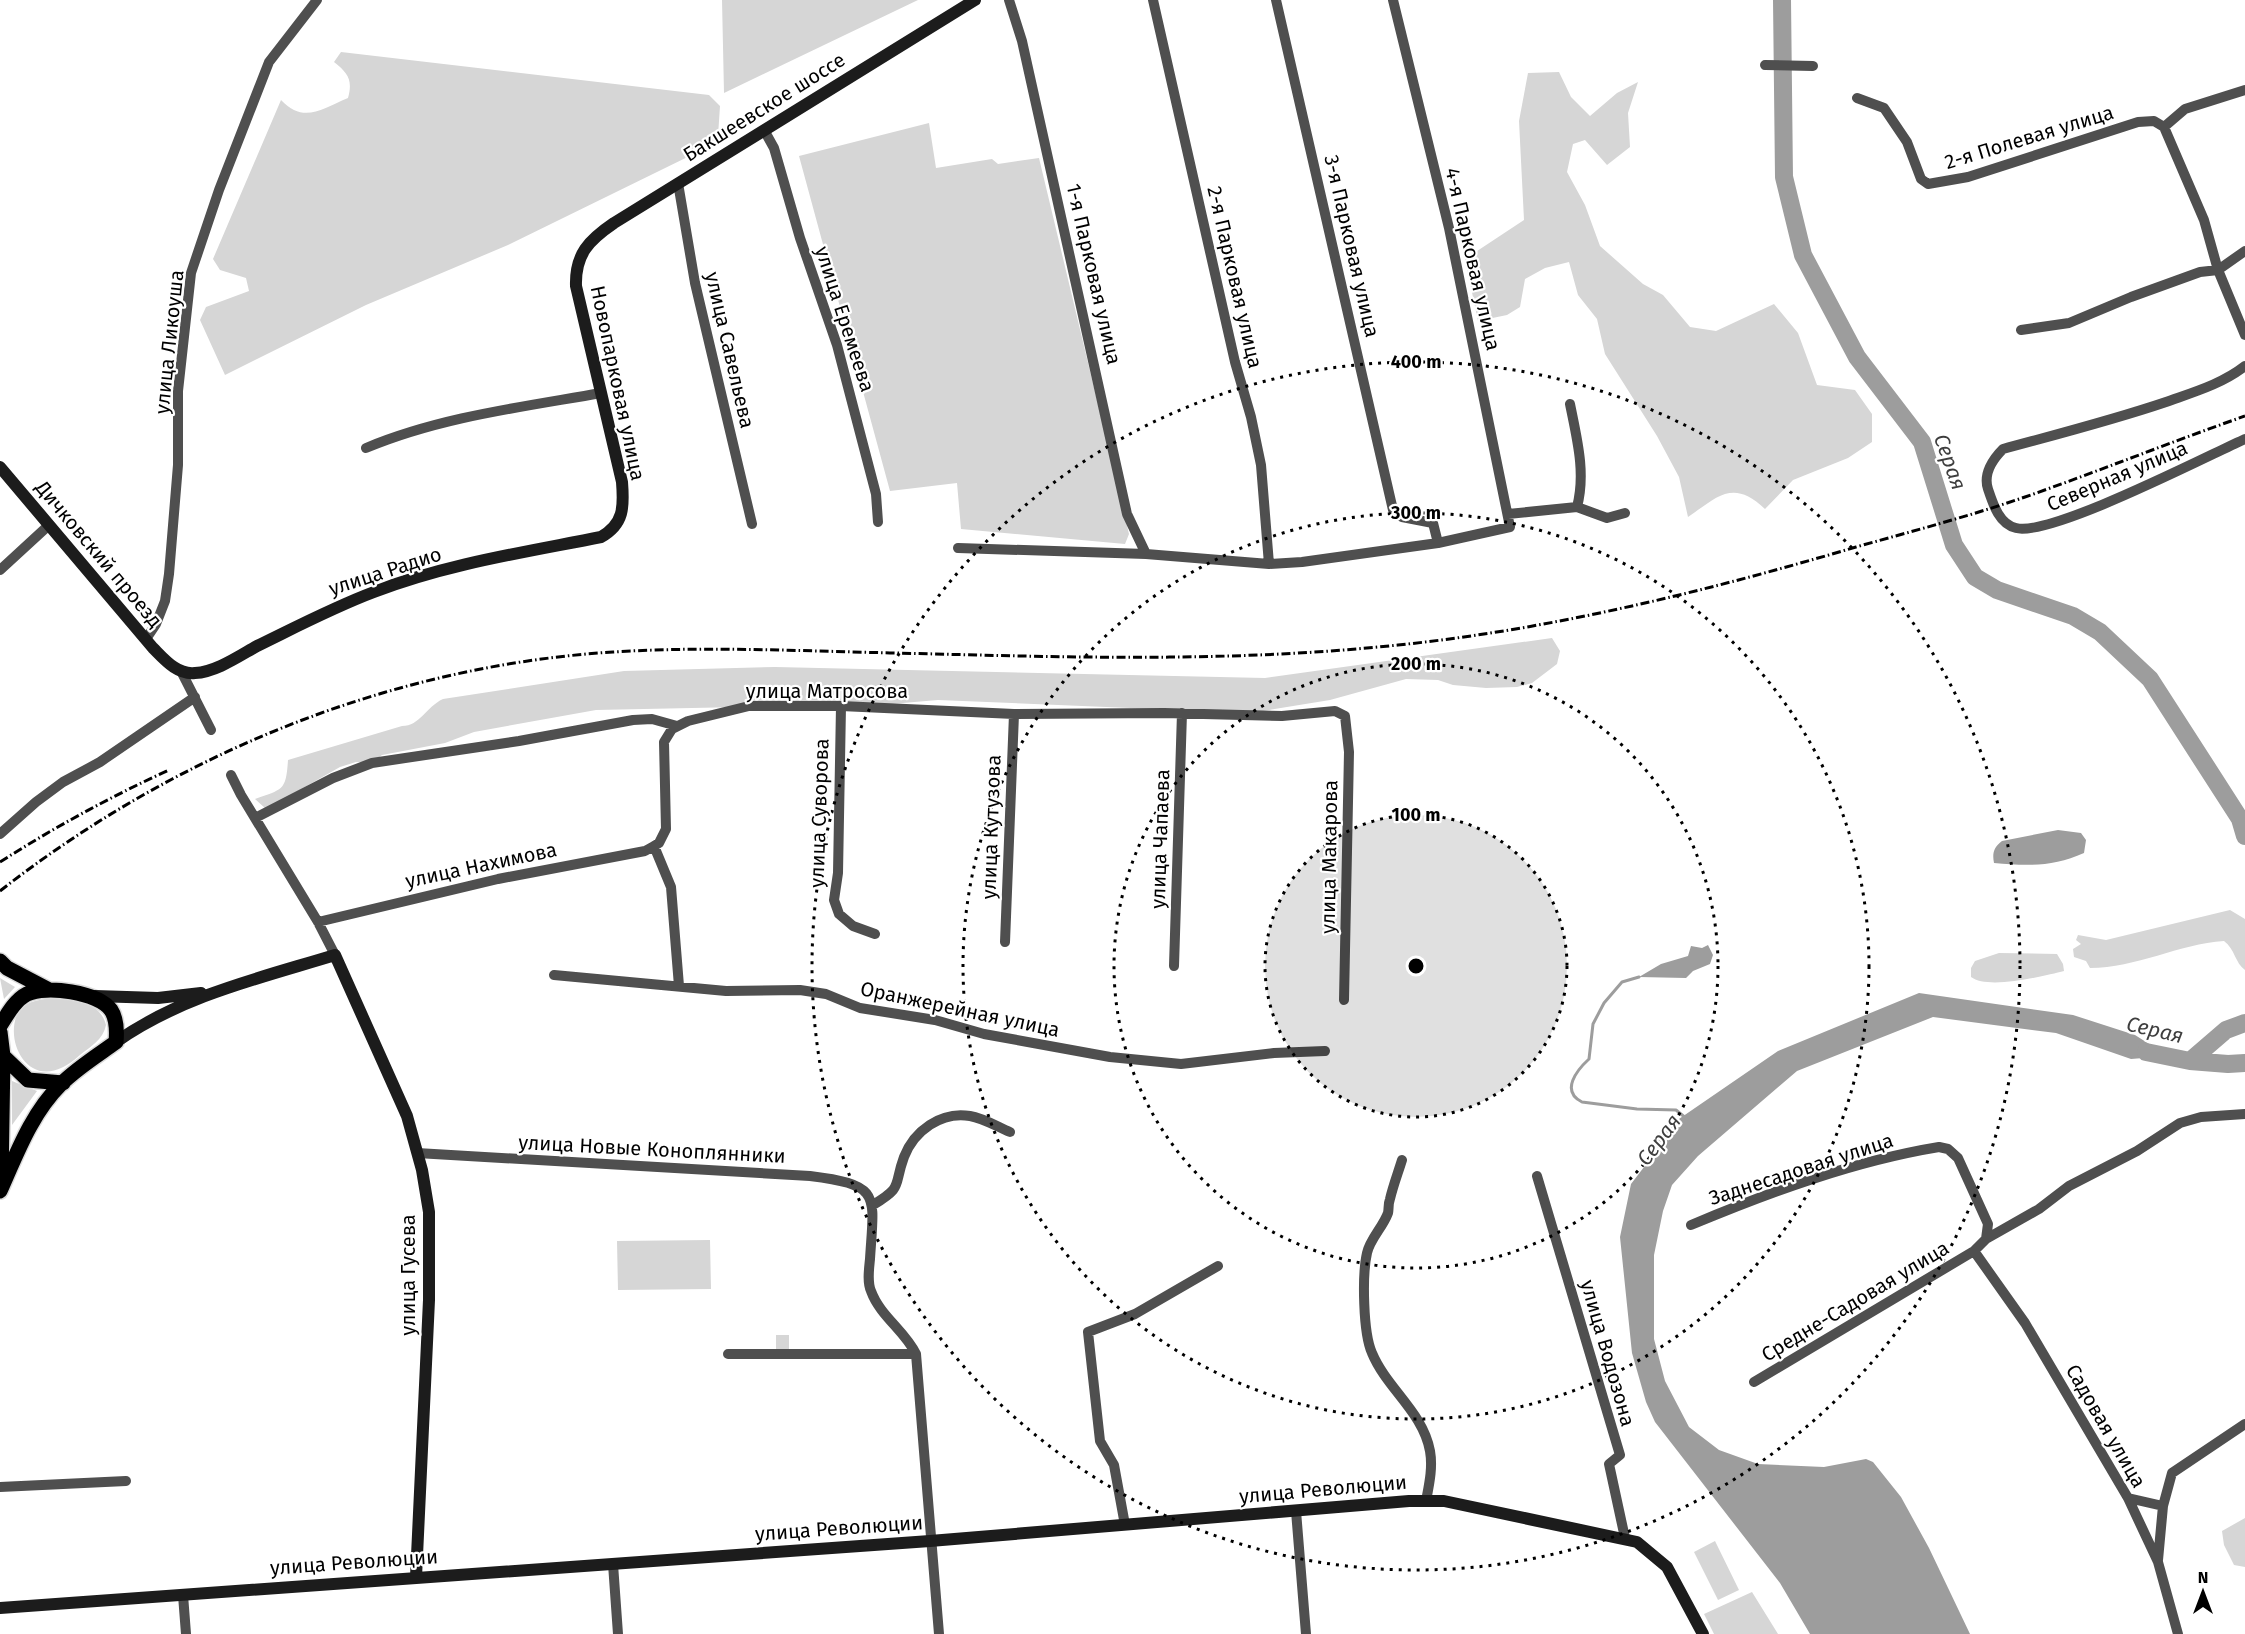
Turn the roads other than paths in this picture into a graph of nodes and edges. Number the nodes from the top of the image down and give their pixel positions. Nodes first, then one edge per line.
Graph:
1 (317, 0) edge
2 (975, 0) edge
3 (1009, 0) edge
4 (1152, 0) edge
5 (1276, 0) edge
6 (1393, 0) edge
7 (1765, 66) dead end
8 (1813, 66) dead end
9 (2245, 90) edge
10 (1857, 98) dead end
11 (2164, 127) junction
12 (764, 130) junction
13 (678, 183) junction
14 (2245, 251) edge
15 (580, 255) joint
16 (2218, 270) junction
17 (2021, 330) dead end
18 (2245, 335) edge
19 (2245, 366) edge
20 (601, 393) junction
21 (1569, 404) dead end
22 (2245, 439) edge
23 (366, 448) dead end
24 (0, 467) edge
25 (1577, 507) junction
26 (1625, 513) dead end
27 (1508, 514) junction
28 (620, 520) joint
29 (878, 522) dead end
30 (752, 524) dead end
31 (49, 525) junction
32 (1438, 543) junction
33 (958, 548) dead end
34 (1146, 554) junction
35 (1269, 564) junction
36 (0, 570) edge
37 (146, 639) junction
38 (181, 671) junction
39 (195, 697) junction
40 (841, 706) junction
41 (1182, 713) junction
42 (1014, 714) junction
43 (1345, 716) joint
44 (676, 726) junction
45 (211, 730) dead end
46 (231, 775) dead end
47 (255, 818) junction
48 (0, 834) edge
49 (654, 846) junction
50 (318, 922) junction
51 (875, 934) dead end
52 (1005, 942) dead end
53 (334, 956) junction
54 (0, 961) edge
55 (1174, 966) dead end
56 (554, 975) dead end
57 (680, 986) junction
58 (49, 990) junction
59 (220, 990) junction
60 (95, 996) junction
61 (1344, 1000) dead end
62 (0, 1026) edge
63 (0, 1032) edge
64 (116, 1042) junction
65 (1325, 1051) dead end
66 (3, 1056) junction
67 (63, 1083) junction
68 (2245, 1114) edge
69 (1010, 1132) dead end
70 (417, 1154) junction
71 (1402, 1160) dead end
72 (1537, 1176) dead end
73 (0, 1191) edge
74 (873, 1205) junction
75 (1691, 1225) dead end
76 (1986, 1239) junction
77 (1974, 1251) junction
78 (1218, 1266) dead end
79 (728, 1354) dead end
80 (916, 1354) junction
81 (1754, 1382) dead end
82 (2245, 1424) edge
83 (126, 1481) dead end
84 (0, 1487) edge
85 (2128, 1498) junction
86 (1426, 1501) junction
87 (2163, 1506) junction
88 (1296, 1511) junction
89 (1125, 1525) junction
90 (1625, 1538) junction
91 (930, 1541) junction
92 (2158, 1562) junction
93 (613, 1564) junction
94 (416, 1577) junction
95 (183, 1595) junction
96 (0, 1608) edge
97 (186, 1634) edge
98 (618, 1634) edge
99 (939, 1634) edge
100 (1306, 1634) edge
101 (1703, 1634) edge
102 (2178, 1634) edge

1 - 37 street, улица Ликоуша
2 - 12 main road, Бакшеевское шоссе
3 - 34 street, 1-я Парковая улица
4 - 35 street, 2-я Парковая улица
5 - 32 street, 3-я Парковая улица
6 - 27 street, 4-я Парковая улица
7 - 8 street
9 - 11 street
10 - 11 street, 2-я Полевая улица
11 - 16 street
12 - 13 main road, Бакшеевское шоссе
12 - 29 street, улица Еремеева
13 - 15 main road, Бакшеевское шоссе
13 - 30 street, улица Савельева
14 - 16 street
15 - 20 main road, Новопарковая улица
16 - 17 street
16 - 18 street
19 - 22 street, Северная улица
20 - 23 street
20 - 28 main road, Новопарковая улица
21 - 25 street
24 - 31 main road, Дичковский проезд
25 - 26 street
25 - 27 street
27 - 32 street, 4-я Парковая улица
28 - 38 main road, улица Радио
31 - 36 street
31 - 37 main road, Дичковский проезд
32 - 35 street
33 - 34 street
34 - 35 street
37 - 38 main road, Дичковский проезд
38 - 39 street
39 - 45 street
39 - 48 street
40 - 42 street, улица Матросова
40 - 44 street, улица Матросова
40 - 51 street, улица Суворова
41 - 42 street, улица Матросова
41 - 43 street, улица Матросова
41 - 55 street, улица Чапаева
42 - 52 street, улица Кутузова
43 - 61 street, улица Макарова
44 - 47 street, улица Матросова
44 - 49 street
46 - 47 street
47 - 50 street
49 - 50 street, улица Нахимова
49 - 57 street
50 - 53 street
53 - 59 main road
53 - 70 main road, улица Гусева
54 - 58 main road
56 - 57 street, Оранжерейная улица
57 - 65 street, Оранжерейная улица
58 - 60 main road
58 - 62 main road
59 - 60 main road
59 - 64 main road
60 - 64 main road
63 - 66 main road
64 - 67 main road
66 - 67 main road
66 - 73 main road
67 - 73 main road
68 - 76 street
69 - 74 street
70 - 74 street, улица Новые Коноплянники
70 - 94 main road, улица Гусева
71 - 86 street
72 - 90 street, улица Водозона
74 - 80 street
75 - 76 street, Заднесадовая улица
76 - 77 street
77 - 81 street, Средне-Садовая улица
77 - 85 street, Садовая улица
78 - 89 street
79 - 80 street
80 - 91 street
82 - 87 street
83 - 84 street
85 - 87 street
85 - 92 street, Садовая улица
86 - 88 main road, улица Революции
86 - 90 main road, улица Революции
87 - 92 street
88 - 89 main road, улица Революции
88 - 100 street
89 - 91 main road, улица Революции
90 - 101 main road, улица Революции
91 - 93 main road, улица Революции
91 - 99 street
92 - 102 street, Садовая улица
93 - 94 main road, улица Революции
93 - 98 street
94 - 95 main road, улица Революции
95 - 96 main road, улица Революции
95 - 97 street

